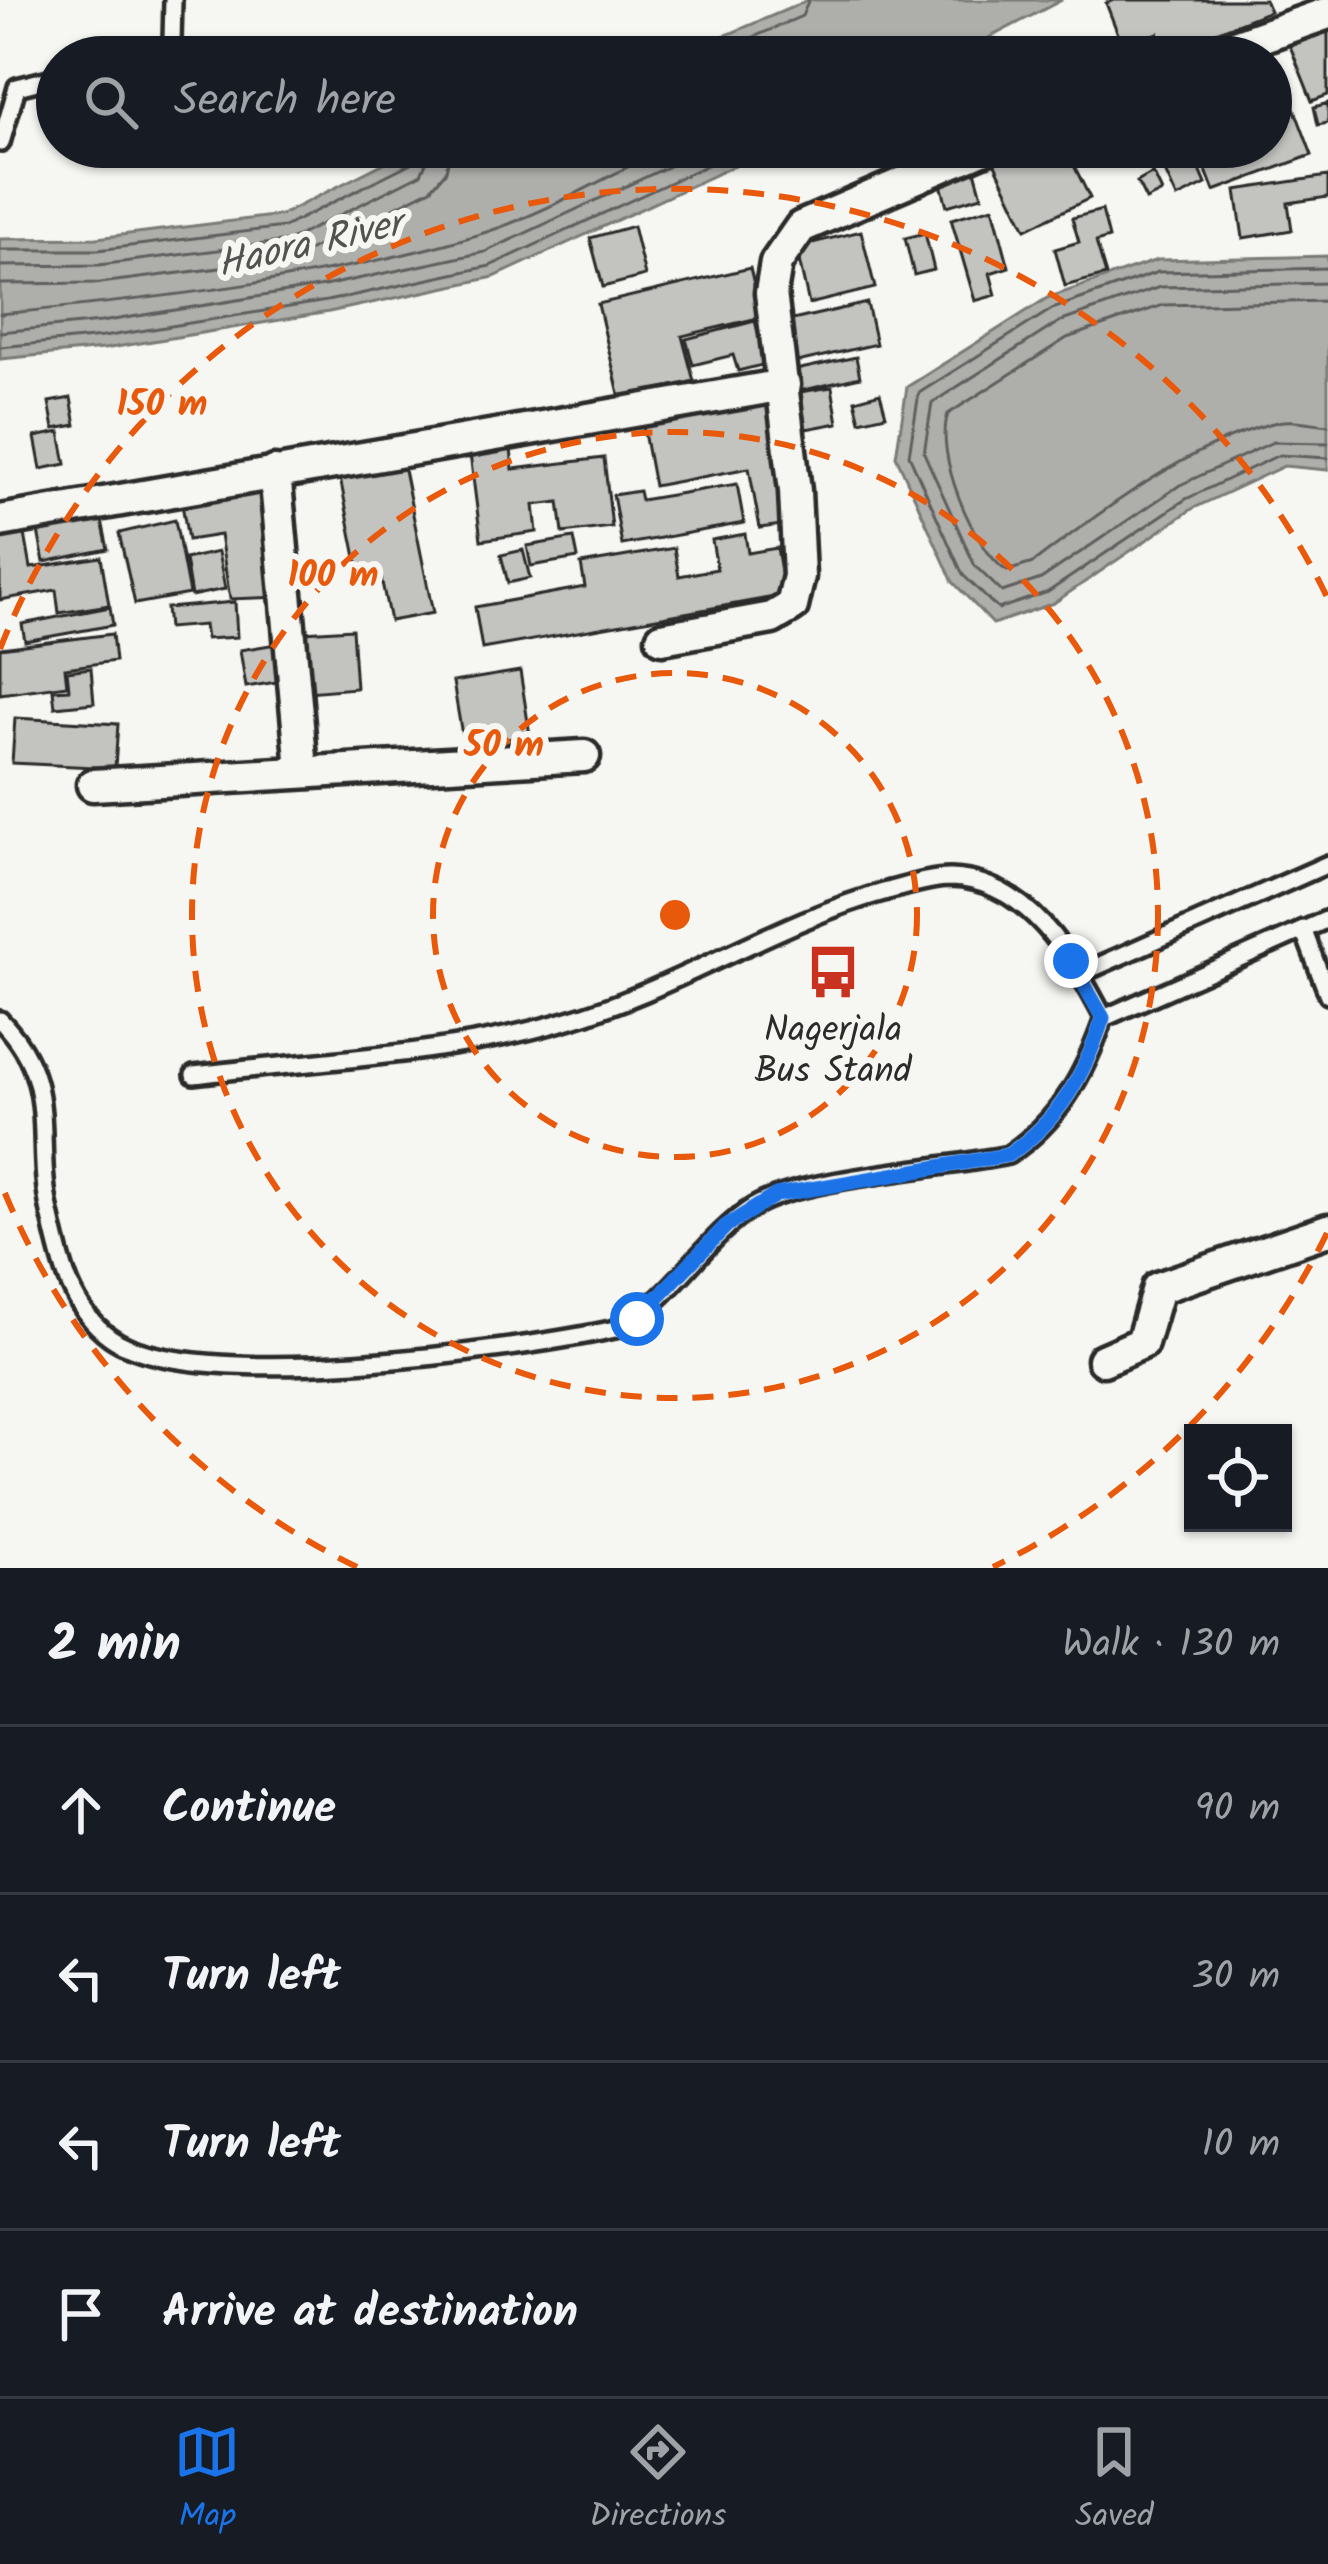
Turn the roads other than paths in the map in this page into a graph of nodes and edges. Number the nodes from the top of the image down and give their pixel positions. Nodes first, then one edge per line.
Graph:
1 (173, 0) edge
2 (1328, 13) edge
3 (172, 36) edge
4 (1263, 36) edge
5 (36, 82) edge
6 (1, 143) edge
7 (938, 168) edge
8 (784, 385) junction
9 (275, 472) junction
10 (0, 521) edge
11 (662, 638) dead end
12 (584, 756) dead end
13 (302, 769) junction
14 (93, 785) dead end
15 (1328, 864) edge
16 (1328, 919) edge
17 (1304, 929) junction
18 (1080, 974) junction
19 (1328, 995) edge
20 (1103, 1018) junction
21 (0, 1020) edge
22 (194, 1076) dead end
23 (1328, 1230) edge
24 (1103, 1360) dead end

1 - 3 lane
2 - 4 street
5 - 6 lane
7 - 8 street
8 - 9 street
8 - 11 street
9 - 10 street
9 - 13 street
12 - 13 street
13 - 14 street
15 - 18 lane
16 - 17 lane
17 - 19 lane
17 - 20 lane
18 - 20 lane
18 - 22 lane
20 - 21 lane
23 - 24 street

